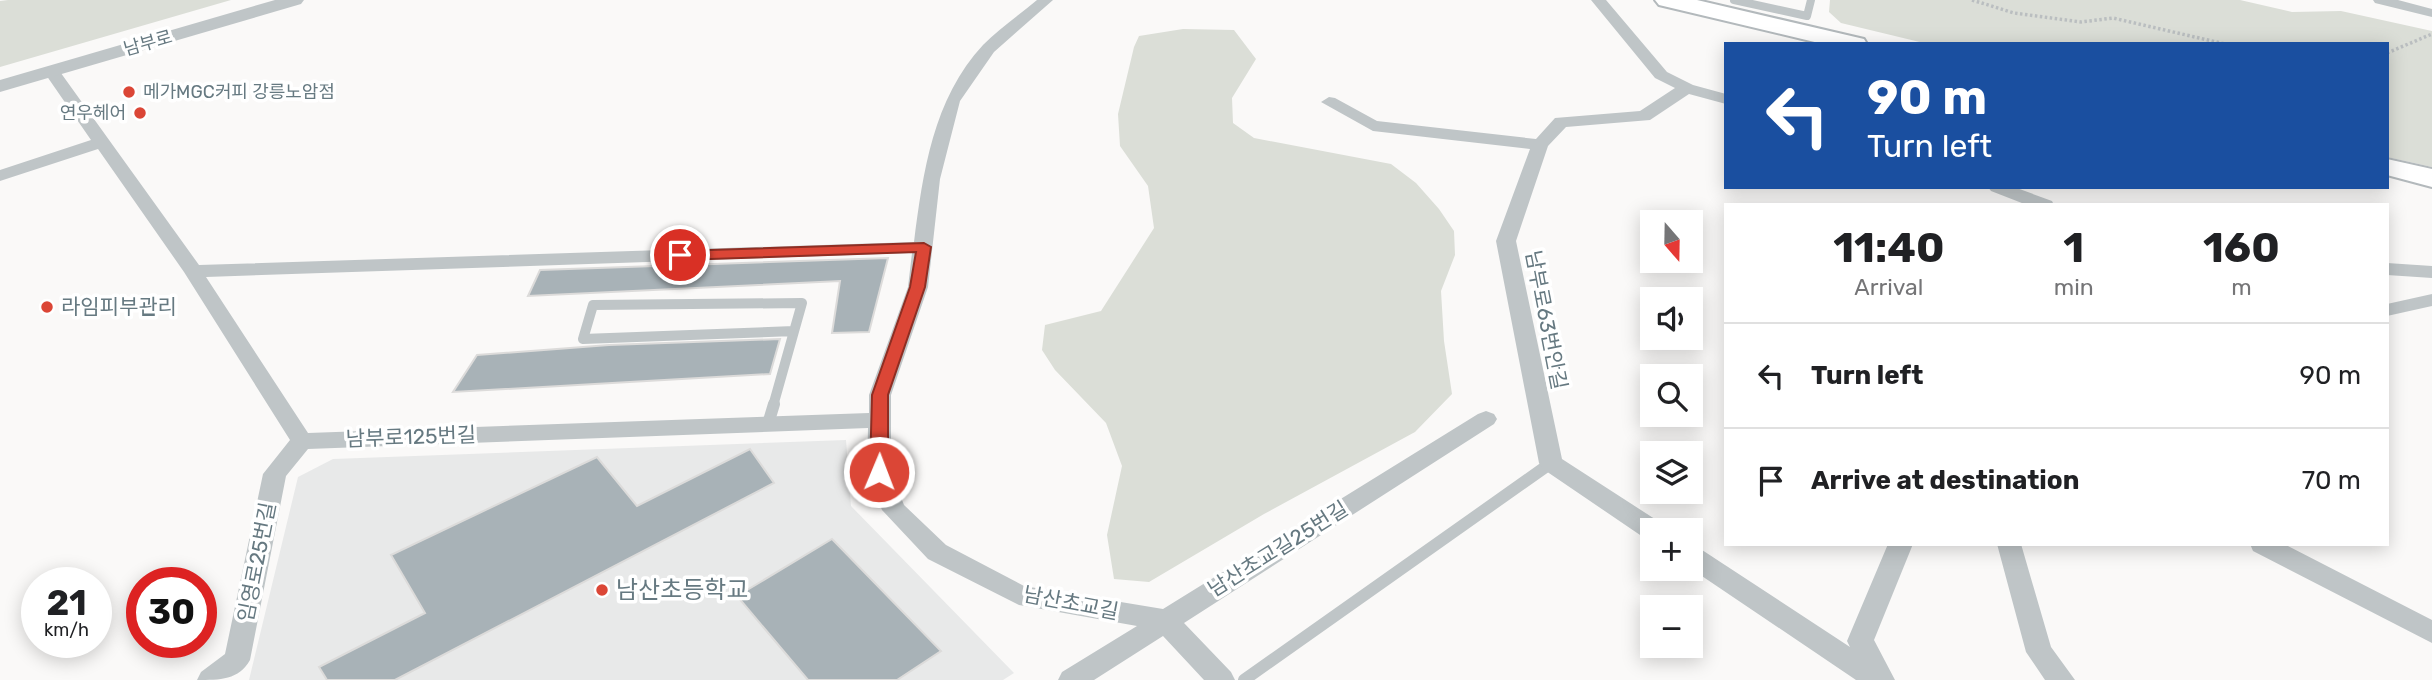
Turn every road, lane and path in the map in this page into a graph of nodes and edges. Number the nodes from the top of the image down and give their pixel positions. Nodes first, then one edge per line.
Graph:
1 (295, 0) edge
2 (1046, 0) edge
3 (1598, 0) edge
4 (1667, 0) edge
5 (1734, 0) edge
6 (1811, 0) edge
7 (1972, 0) edge
8 (2380, 0) edge
9 (2432, 13) edge
10 (2432, 34) edge
11 (1846, 42) edge
12 (2214, 42) edge
13 (2389, 52) edge
14 (52, 72) junction
15 (0, 86) edge
16 (1686, 88) junction
17 (1724, 98) edge
18 (1329, 102) dead end
19 (102, 142) junction
20 (1541, 145) junction
21 (2392, 169) edge
22 (0, 176) edge
23 (2432, 178) edge
24 (2002, 189) edge
25 (2040, 203) edge
26 (924, 247) junction
27 (2389, 269) edge
28 (193, 271) junction
29 (2432, 272) edge
30 (2432, 300) edge
31 (2389, 310) edge
32 (794, 331) junction
33 (1486, 419) dead end
34 (880, 420) junction
35 (768, 424) junction
36 (302, 441) junction
37 (1551, 463) junction
38 (1640, 521) edge
39 (1900, 546) edge
40 (2010, 546) edge
41 (2266, 546) edge
42 (1703, 564) edge
43 (1165, 620) junction
44 (2432, 632) edge
45 (211, 680) edge
46 (1072, 680) edge
47 (1221, 680) edge
48 (1244, 680) edge
49 (1881, 680) edge
50 (2061, 680) edge

1 - 14 street, 남부로
2 - 26 street, 남산초교길
3 - 16 street
4 - 11 main road
5 - 6 lane
7 - 12 path
8 - 9 street
10 - 13 path
14 - 15 street, 남부로
14 - 19 street
16 - 17 street
16 - 20 street, 남부로63번안길
18 - 20 street
19 - 22 street
19 - 28 street
20 - 37 street, 남부로63번안길
21 - 23 main road
24 - 25 street
26 - 28 street
26 - 34 street, 남산초교길
27 - 29 street
28 - 36 street
30 - 31 street
32 - 32 lane
32 - 35 lane
33 - 43 street, 남산초교길25번길
34 - 35 street, 남부로125번길
34 - 43 street, 남산초교길
35 - 36 street, 남부로125번길
36 - 45 street, 임영로25번길
37 - 38 street
37 - 48 lane
39 - 49 street
40 - 50 street
41 - 44 street
42 - 49 street
43 - 46 street, 남산초교길25번길
43 - 47 street

